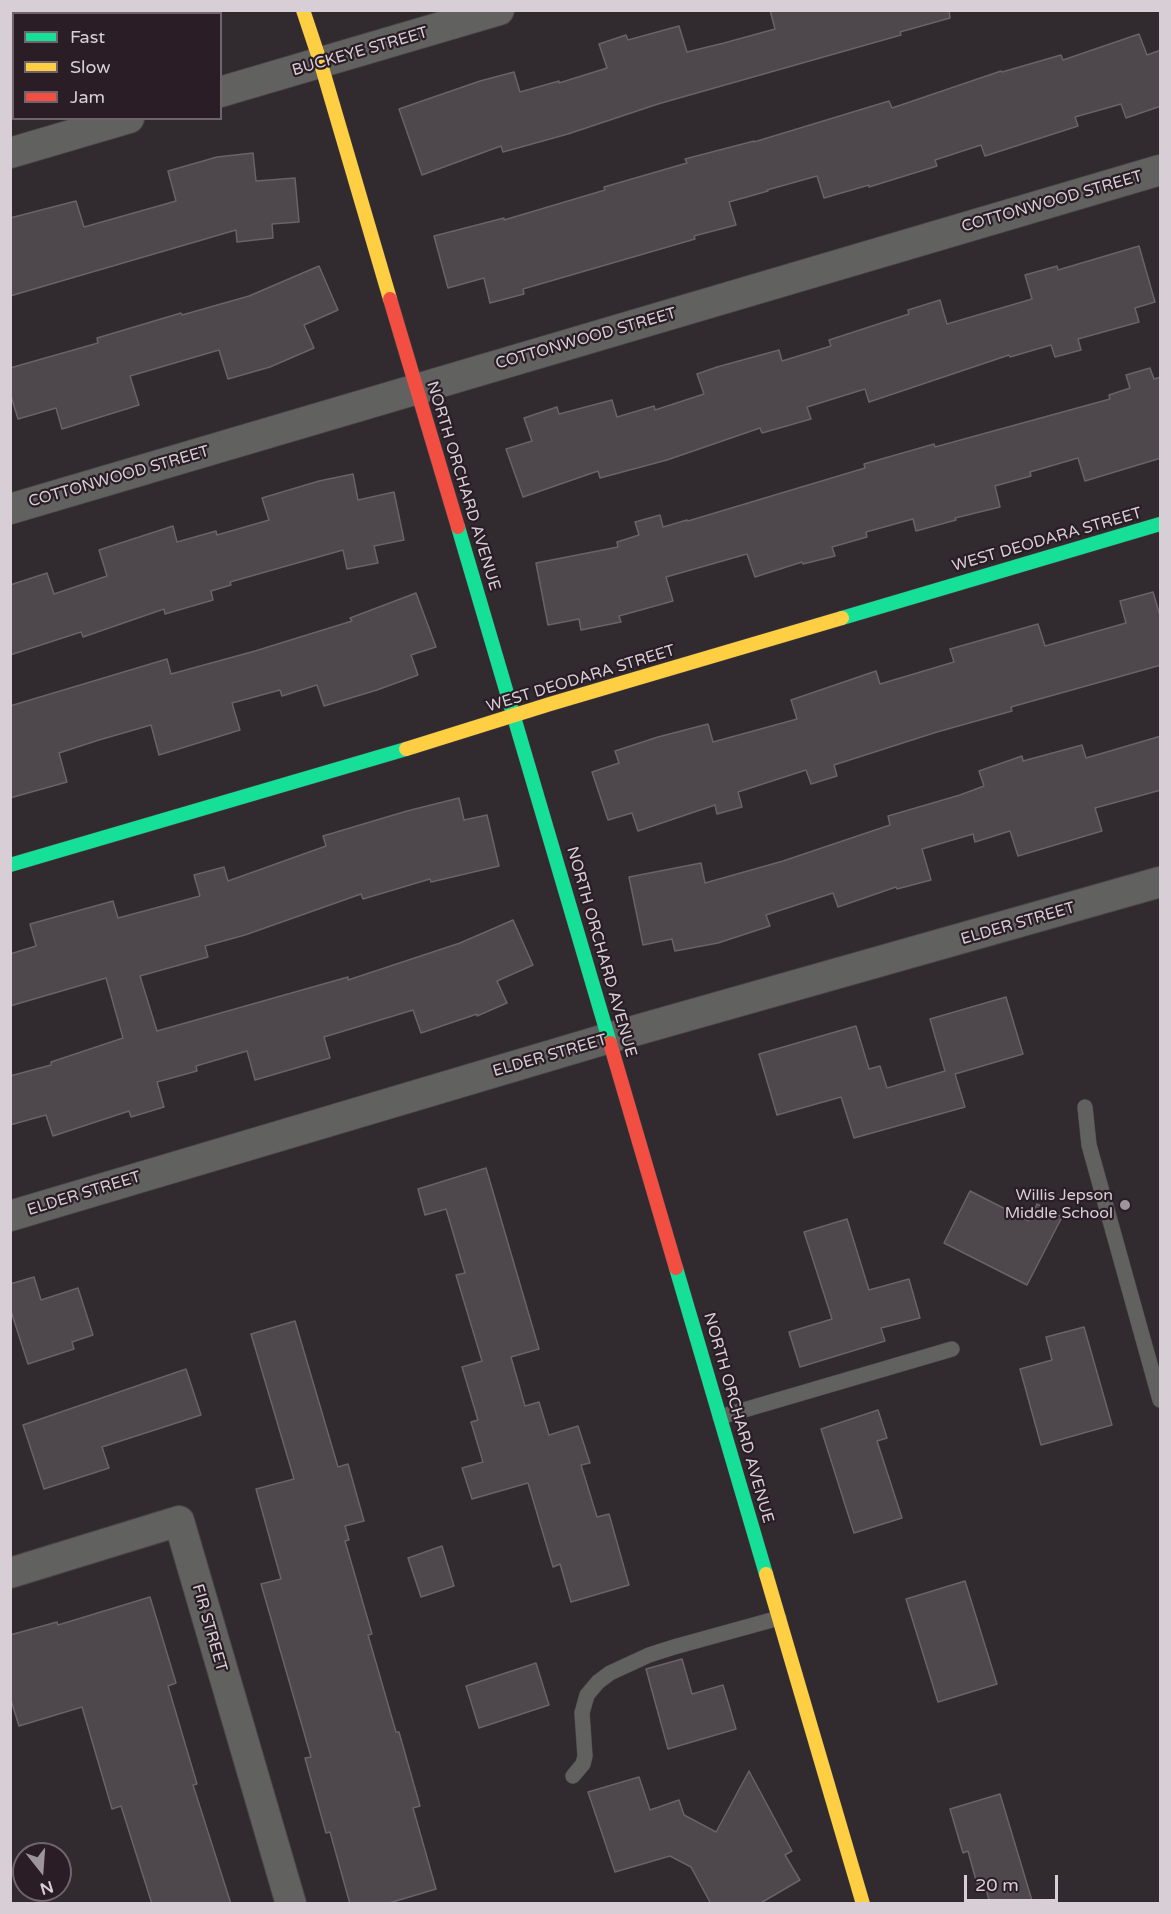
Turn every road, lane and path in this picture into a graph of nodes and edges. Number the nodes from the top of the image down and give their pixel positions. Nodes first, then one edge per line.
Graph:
1 (303, 10) edge
2 (499, 10) edge
3 (321, 64) junction
4 (222, 91) edge
5 (122, 120) edge
6 (10, 153) edge
7 (1161, 170) edge
8 (417, 390) junction
9 (10, 509) edge
10 (1161, 524) edge
11 (514, 715) junction
12 (10, 865) edge
13 (1161, 882) edge
14 (609, 1038) junction
15 (1085, 1107) dead end
16 (10, 1216) edge
17 (952, 1349) dead end
18 (1161, 1400) edge
19 (720, 1417) junction
20 (10, 1573) edge
21 (779, 1618) junction
22 (573, 1776) dead end
23 (291, 1904) edge
24 (863, 1904) edge

1 - 3 street, NORTH ORCHARD AVENUE
2 - 3 street, BUCKEYE STREET
3 - 4 street, BUCKEYE STREET
3 - 8 street, NORTH ORCHARD AVENUE
5 - 6 street
7 - 8 street, COTTONWOOD STREET
8 - 9 street, COTTONWOOD STREET
8 - 11 street, NORTH ORCHARD AVENUE
10 - 11 street, WEST DEODARA STREET
11 - 12 street, WEST DEODARA STREET
11 - 14 street, NORTH ORCHARD AVENUE
13 - 14 street, ELDER STREET
14 - 16 street, ELDER STREET
14 - 19 street, NORTH ORCHARD AVENUE
15 - 18 lane
17 - 19 lane
19 - 21 street, NORTH ORCHARD AVENUE
20 - 23 street, FIR STREET
21 - 22 lane
21 - 24 street, NORTH ORCHARD AVENUE

